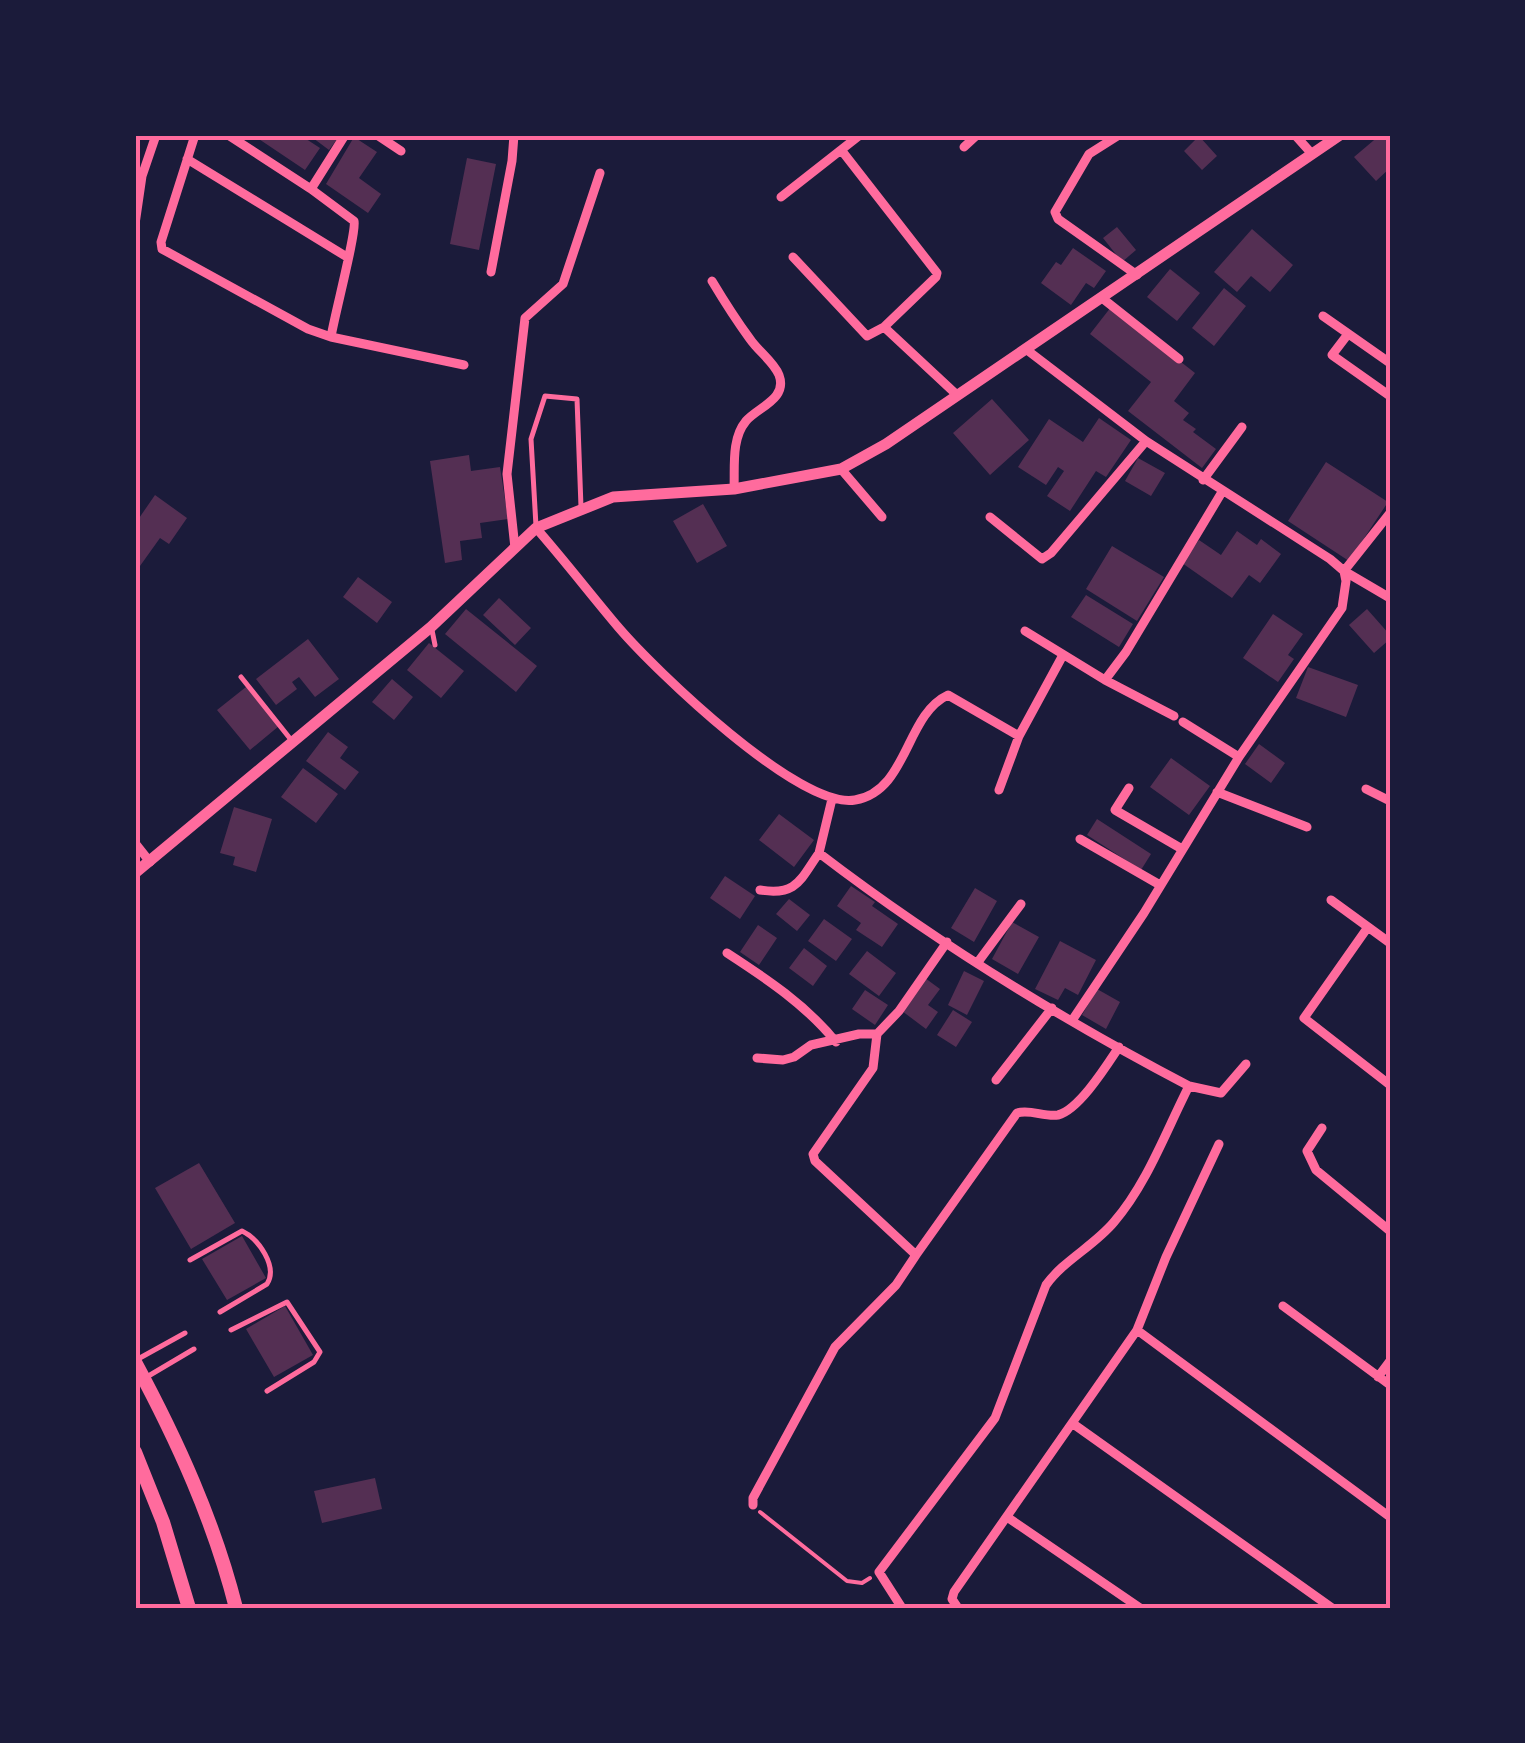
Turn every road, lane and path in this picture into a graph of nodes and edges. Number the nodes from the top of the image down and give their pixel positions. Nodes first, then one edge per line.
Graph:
1 (156, 135) edge
2 (195, 135) edge
3 (228, 135) edge
4 (345, 135) edge
5 (377, 135) edge
6 (514, 135) edge
7 (860, 135) edge
8 (977, 135) edge
9 (1119, 135) edge
10 (1296, 135) edge
11 (1340, 135) edge
12 (964, 147) dead end
13 (400, 151) dead end
14 (842, 152) junction
15 (1312, 154) junction
16 (186, 159) junction
17 (600, 174) dead end
18 (311, 188) junction
19 (782, 197) dead end
20 (135, 224) edge
21 (347, 257) junction
22 (793, 257) dead end
23 (491, 272) dead end
24 (1137, 275) junction
25 (712, 280) dead end
26 (1102, 298) junction
27 (1323, 316) dead end
28 (884, 327) junction
29 (1348, 334) junction
30 (331, 337) junction
31 (1026, 350) junction
32 (1179, 359) dead end
33 (1390, 363) edge
34 (464, 365) dead end
35 (957, 395) junction
36 (1390, 396) edge
37 (1242, 427) dead end
38 (1146, 441) junction
39 (841, 469) junction
40 (1203, 480) junction
41 (734, 489) junction
42 (1222, 492) junction
43 (581, 510) junction
44 (1390, 513) edge
45 (882, 517) dead end
46 (990, 517) dead end
47 (536, 528) junction
48 (515, 548) junction
49 (1344, 570) junction
50 (1390, 598) edge
51 (431, 627) junction
52 (1025, 631) dead end
53 (436, 645) dead end
54 (1063, 655) junction
55 (241, 677) dead end
56 (1105, 680) junction
57 (1019, 736) junction
58 (292, 741) junction
59 (1239, 757) junction
60 (1129, 788) dead end
61 (1366, 789) dead end
62 (999, 790) dead end
63 (1217, 792) junction
64 (832, 800) junction
65 (1390, 800) edge
66 (1307, 828) dead end
67 (1080, 839) dead end
68 (135, 843) edge
69 (1182, 849) junction
70 (819, 852) junction
71 (150, 862) junction
72 (135, 872) edge
73 (1160, 885) junction
74 (760, 890) dead end
75 (1331, 900) dead end
76 (1022, 904) dead end
77 (1368, 927) junction
78 (946, 942) junction
79 (1390, 943) edge
80 (727, 952) dead end
81 (978, 962) junction
82 (1052, 1008) junction
83 (1073, 1019) junction
84 (877, 1034) junction
85 (836, 1042) junction
86 (1119, 1047) junction
87 (756, 1058) dead end
88 (1246, 1064) dead end
89 (996, 1080) dead end
90 (1189, 1086) junction
91 (1390, 1086) edge
92 (1322, 1128) dead end
93 (1219, 1144) dead end
94 (1390, 1230) edge
95 (916, 1256) junction
96 (190, 1260) dead end
97 (1282, 1306) dead end
98 (220, 1312) dead end
99 (231, 1330) dead end
100 (1137, 1330) junction
101 (185, 1333) dead end
102 (194, 1350) dead end
103 (135, 1361) edge
104 (1390, 1361) edge
105 (144, 1378) junction
106 (1378, 1378) junction
107 (1390, 1385) edge
108 (267, 1390) dead end
109 (1072, 1423) junction
110 (138, 1462) edge
111 (754, 1505) joint
112 (1007, 1516) junction
113 (1390, 1517) edge
114 (880, 1572) junction
115 (189, 1608) edge
116 (236, 1608) edge
117 (902, 1608) edge
118 (958, 1608) edge
119 (1140, 1608) edge
120 (1332, 1608) edge

1 - 20 street
2 - 16 street
3 - 18 street
4 - 18 street
5 - 13 street
6 - 23 street
7 - 14 street
8 - 12 street
9 - 24 street
10 - 15 street
11 - 15 street
14 - 19 street
14 - 28 street
15 - 24 street
16 - 21 street
16 - 30 street
17 - 48 street
18 - 21 street
21 - 30 street
22 - 28 street
24 - 26 street
25 - 41 street
26 - 31 street
26 - 32 street
27 - 29 street
28 - 35 street
29 - 33 street
29 - 36 street
30 - 34 street
31 - 35 street
31 - 38 street
35 - 39 street
37 - 40 street
38 - 40 street
38 - 46 street
39 - 41 street
39 - 45 street
40 - 42 street
41 - 43 street
42 - 49 street
42 - 56 street
43 - 47 street
43 - 47 lane
44 - 49 street
47 - 48 street
47 - 64 street
48 - 51 street
49 - 50 street
49 - 59 street
51 - 53 lane
51 - 58 street
52 - 54 street
54 - 56 street
54 - 57 street
55 - 58 lane
56 - 59 street
57 - 62 street
57 - 64 street
58 - 71 street
59 - 63 street
60 - 69 street
61 - 65 street
63 - 66 street
63 - 69 street
64 - 70 street
67 - 73 street
68 - 71 street
69 - 73 street
70 - 74 street
70 - 78 street
71 - 72 street
73 - 83 street
75 - 77 street
76 - 81 street
77 - 79 street
77 - 91 street
78 - 81 street
78 - 84 street
80 - 85 street
81 - 82 street
82 - 83 street
82 - 89 street
83 - 86 street
84 - 85 street
84 - 95 street
85 - 87 street
86 - 90 street
86 - 95 street
88 - 90 street
90 - 114 street
92 - 94 street
93 - 100 street
95 - 111 street
96 - 98 lane
97 - 106 street
99 - 108 lane
100 - 109 street
100 - 113 street
101 - 103 lane
102 - 105 lane
103 - 105 main road
104 - 106 street
105 - 116 main road
106 - 107 street
109 - 112 street
109 - 120 street
110 - 115 main road
111 - 114 path
112 - 118 street
112 - 119 street
114 - 117 street

